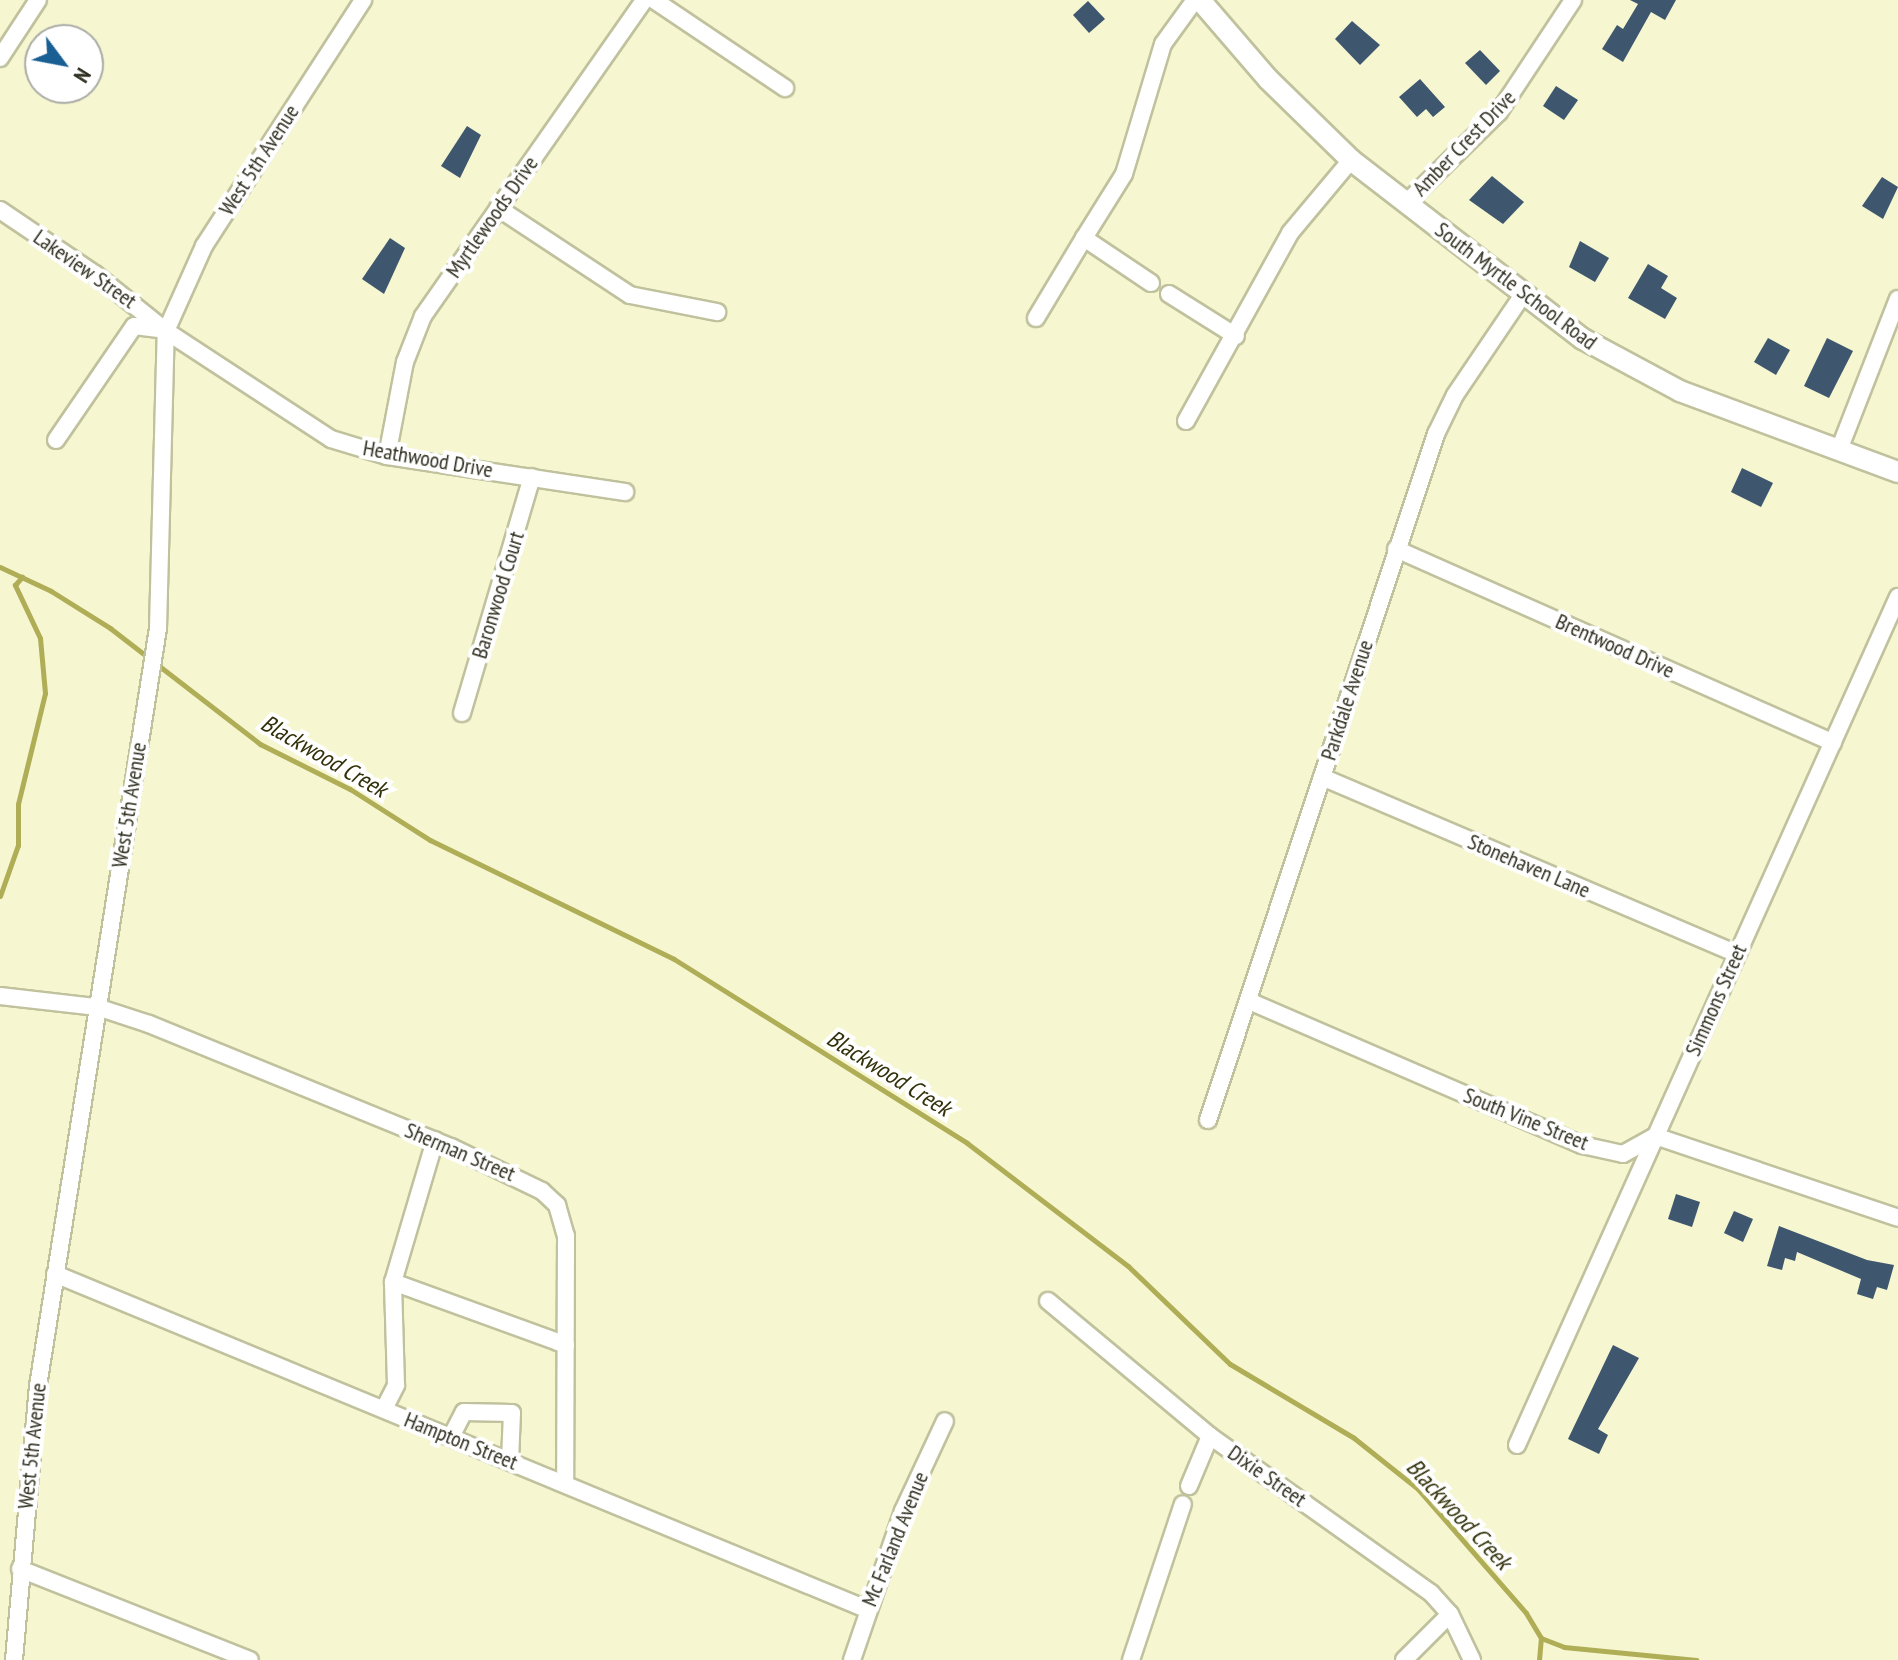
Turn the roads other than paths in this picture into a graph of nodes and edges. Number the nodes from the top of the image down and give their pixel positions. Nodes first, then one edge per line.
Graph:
1 (38, 0) edge
2 (363, 0) edge
3 (644, 0) edge
4 (654, 0) edge
5 (1197, 0) edge
6 (1573, 0) edge
7 (0, 58) edge
8 (785, 88) dead end
9 (1351, 160) junction
10 (1406, 203) junction
11 (498, 208) junction
12 (0, 210) edge
13 (1084, 238) junction
14 (1151, 283) dead end
15 (1169, 294) dead end
16 (1522, 296) junction
17 (1898, 299) edge
18 (717, 312) dead end
19 (1036, 318) dead end
20 (166, 331) junction
21 (1236, 336) junction
22 (1186, 421) dead end
23 (56, 440) dead end
24 (1839, 450) junction
25 (387, 456) junction
26 (1898, 472) edge
27 (532, 477) junction
28 (625, 492) dead end
29 (1396, 549) junction
30 (1898, 597) edge
31 (462, 713) dead end
32 (1833, 743) junction
33 (1322, 777) junction
34 (1736, 954) junction
35 (0, 996) edge
36 (1249, 1001) junction
37 (97, 1007) junction
38 (1208, 1120) dead end
39 (1655, 1136) junction
40 (435, 1140) junction
41 (1898, 1218) edge
42 (55, 1274) junction
43 (393, 1282) junction
44 (1048, 1301) dead end
45 (566, 1345) junction
46 (384, 1409) junction
47 (945, 1421) dead end
48 (1210, 1436) junction
49 (451, 1437) junction
50 (1517, 1445) dead end
51 (510, 1461) junction
52 (565, 1483) junction
53 (1189, 1486) dead end
54 (1183, 1504) dead end
55 (20, 1569) junction
56 (866, 1609) junction
57 (1450, 1614) junction
58 (14, 1660) edge
59 (250, 1660) edge
60 (852, 1660) edge
61 (1131, 1660) edge
62 (1404, 1660) edge
63 (1472, 1660) edge

1 - 7 street
2 - 20 street, West 5th Avenue
3 - 11 street, Myrtlewoods Drive
4 - 8 street
5 - 9 main road, South Myrtle School Road
5 - 13 street
6 - 10 street, Amber Crest Drive
9 - 10 main road, South Myrtle School Road
9 - 21 street
10 - 16 main road, South Myrtle School Road
11 - 18 street
11 - 25 street, Myrtlewoods Drive
12 - 20 street, Lakeview Street
13 - 14 street
13 - 19 street
15 - 21 street
16 - 24 main road, South Myrtle School Road
16 - 29 street, Parkdale Avenue
17 - 24 street
20 - 23 street
20 - 25 street, Heathwood Drive
20 - 37 street, West 5th Avenue
21 - 22 street
24 - 26 main road, South Myrtle School Road
25 - 27 street, Heathwood Drive
27 - 28 street, Heathwood Drive
27 - 31 street, Baronwood Court
29 - 32 street, Brentwood Drive
29 - 33 street, Parkdale Avenue
30 - 32 street, Simmons Street
32 - 34 street, Simmons Street
33 - 34 street, Stonehaven Lane
33 - 36 street, Parkdale Avenue
34 - 39 street, Simmons Street
35 - 37 street
36 - 38 street, Parkdale Avenue
36 - 39 street, South Vine Street
37 - 40 street, Sherman Street
37 - 42 street, West 5th Avenue
39 - 41 street
39 - 50 street, Simmons Street
40 - 43 street
40 - 45 street, Sherman Street
42 - 46 street, Hampton Street
42 - 55 street, West 5th Avenue
43 - 45 street
43 - 46 street
44 - 48 street, Dixie Street
45 - 52 street, Sherman Street
46 - 49 street, Hampton Street
47 - 56 street, Mc Farland Avenue
48 - 53 street
48 - 57 street, Dixie Street
49 - 51 street, Hampton Street
49 - 51 street
51 - 52 street, Hampton Street
52 - 56 street, Hampton Street
54 - 61 street
55 - 58 street, West 5th Avenue
55 - 59 street
56 - 60 street, Mc Farland Avenue
57 - 62 street
57 - 63 street, Dixie Street

